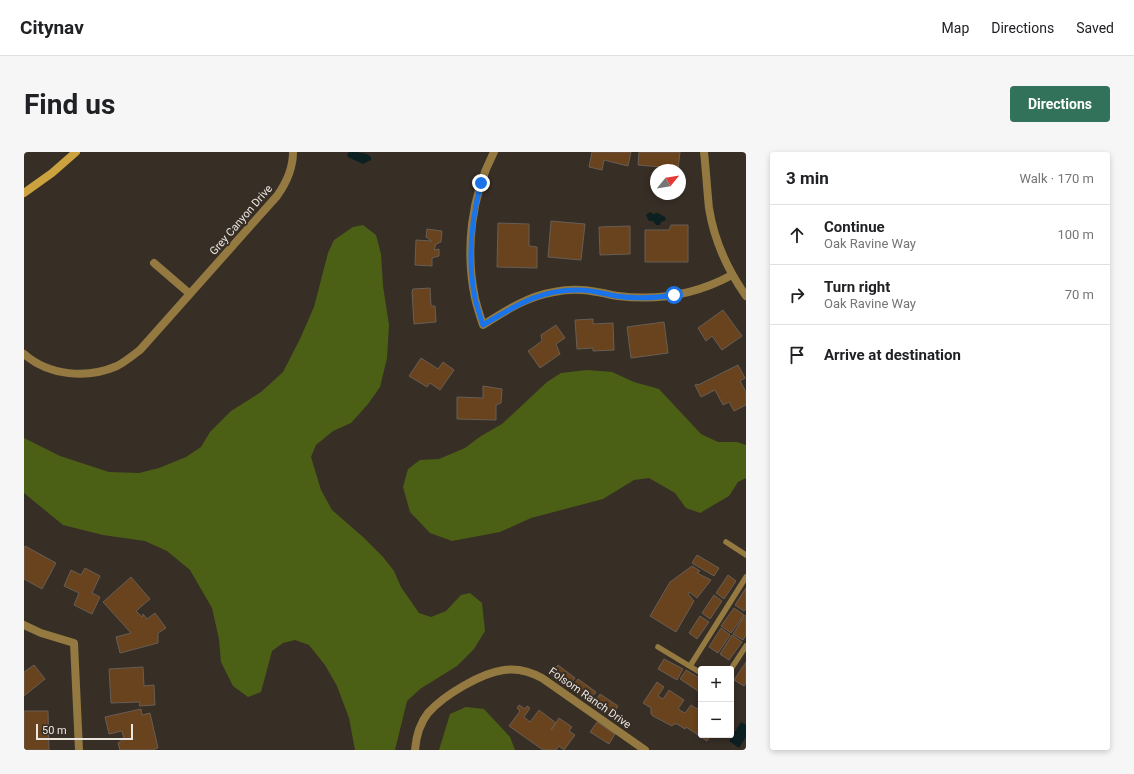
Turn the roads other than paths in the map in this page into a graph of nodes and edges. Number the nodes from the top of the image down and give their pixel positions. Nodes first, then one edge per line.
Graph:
1 (76, 152) edge
2 (293, 152) edge
3 (494, 152) edge
4 (704, 152) edge
5 (24, 193) edge
6 (154, 263) dead end
7 (732, 275) junction
8 (190, 294) junction
9 (746, 296) edge
10 (24, 354) edge
11 (726, 542) dead end
12 (746, 555) edge
13 (746, 577) edge
14 (24, 625) edge
15 (746, 646) edge
16 (658, 647) dead end
17 (690, 666) junction
18 (733, 666) edge
19 (698, 671) edge
20 (79, 750) edge
21 (415, 750) edge
22 (646, 750) edge

1 - 5 main road
2 - 8 street, Grey Canyon Drive
3 - 7 street
4 - 7 street
6 - 8 street
7 - 9 street
8 - 10 street, Grey Canyon Drive
11 - 12 lane
13 - 17 lane
14 - 20 street
15 - 18 lane
16 - 17 lane
17 - 19 lane
21 - 22 street, Folsom Ranch Drive

